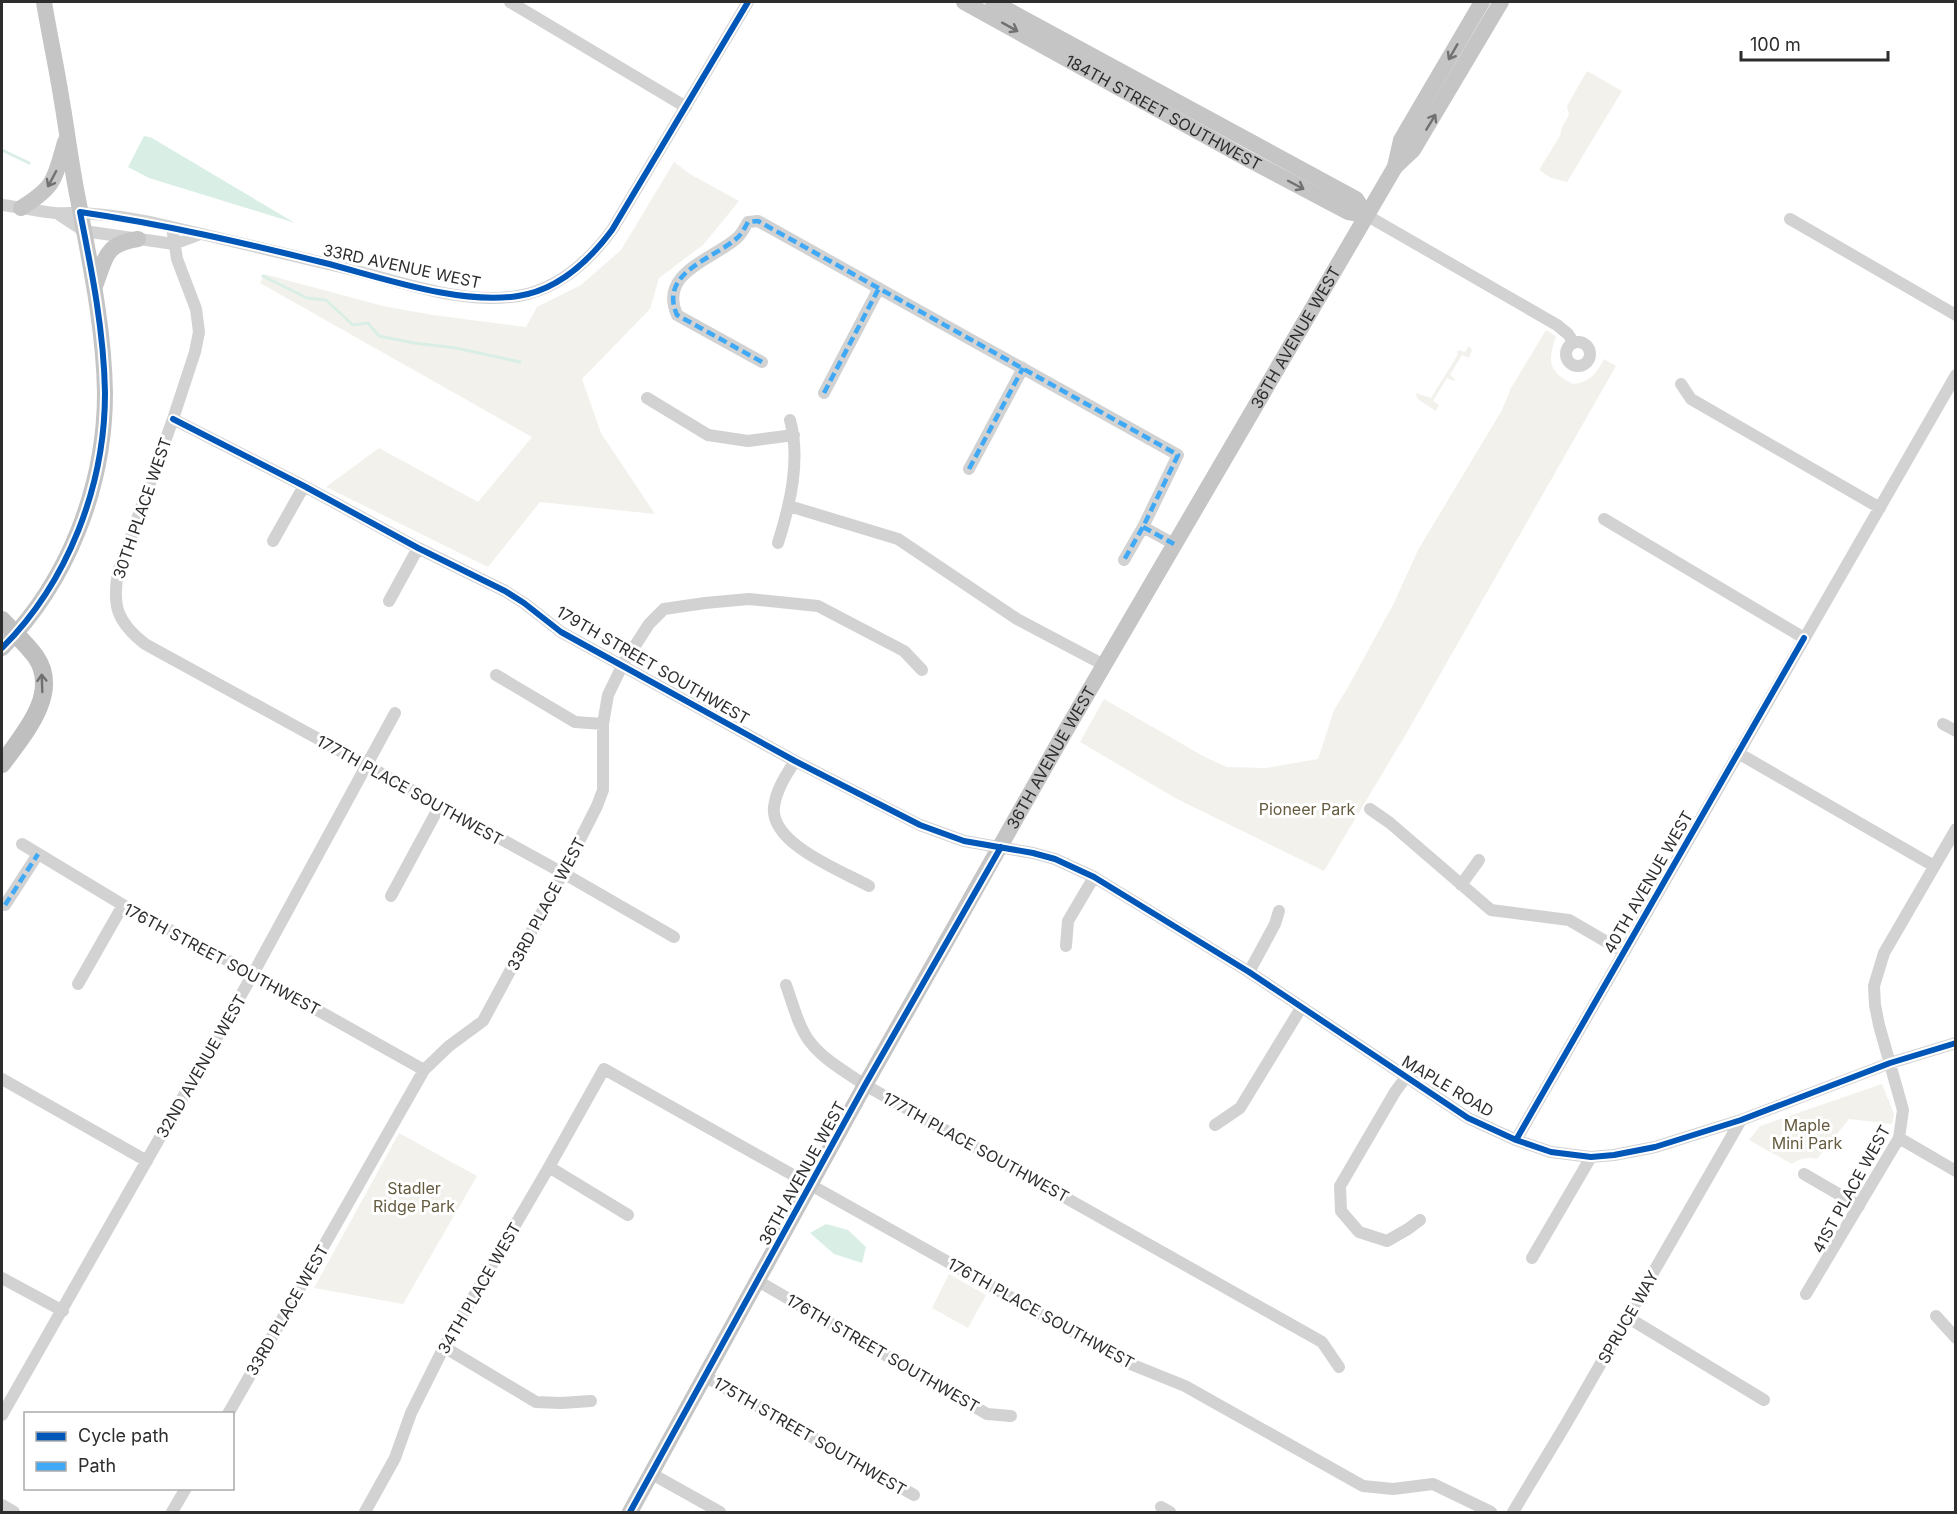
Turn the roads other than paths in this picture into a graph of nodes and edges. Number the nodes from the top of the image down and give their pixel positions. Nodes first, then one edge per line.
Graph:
1 (44, 2) edge
2 (510, 2) edge
3 (748, 2) edge
4 (993, 2) edge
5 (1482, 2) edge
6 (1501, 2) edge
7 (974, 4) edge
8 (1113, 67) junction
9 (686, 107) junction
10 (1191, 127) junction
11 (66, 139) junction
12 (1254, 144) junction
13 (1395, 167) junction
14 (2, 205) edge
15 (21, 208) junction
16 (80, 212) junction
17 (58, 214) junction
18 (1366, 215) junction
19 (1790, 219) dead end
20 (172, 227) junction
21 (84, 231) junction
22 (198, 235) junction
23 (138, 239) junction
24 (174, 244) junction
25 (94, 287) junction
26 (879, 288) junction
27 (1956, 315) edge
28 (1574, 343) dead end
29 (762, 362) dead end
30 (1023, 369) junction
31 (1956, 375) edge
32 (1681, 384) dead end
33 (824, 393) dead end
34 (1944, 397) junction
35 (647, 398) dead end
36 (1956, 403) edge
37 (173, 419) junction
38 (790, 420) dead end
39 (794, 435) junction
40 (969, 470) dead end
41 (304, 486) junction
42 (789, 506) junction
43 (1880, 508) junction
44 (1604, 519) dead end
45 (1143, 526) junction
46 (273, 541) dead end
47 (778, 543) dead end
48 (1174, 544) junction
49 (417, 548) junction
50 (1124, 560) dead end
51 (388, 601) dead end
52 (2, 620) edge
53 (15, 634) junction
54 (1804, 638) junction
55 (145, 644) joint
56 (2, 648) edge
57 (1104, 665) junction
58 (622, 666) junction
59 (922, 670) dead end
60 (496, 675) dead end
61 (395, 713) dead end
62 (603, 724) junction
63 (1943, 724) dead end
64 (1956, 731) edge
65 (1738, 753) junction
66 (795, 761) junction
67 (2, 764) edge
68 (366, 767) junction
69 (439, 807) junction
70 (1370, 809) dead end
71 (1956, 829) edge
72 (22, 844) dead end
73 (1000, 847) junction
74 (38, 854) junction
75 (1479, 860) dead end
76 (1934, 866) junction
77 (563, 873) junction
78 (1094, 877) junction
79 (1461, 885) junction
80 (870, 886) dead end
81 (391, 896) dead end
82 (6, 905) dead end
83 (123, 905) junction
84 (1279, 911) dead end
85 (674, 937) dead end
86 (1066, 946) dead end
87 (1624, 952) junction
88 (1249, 972) junction
89 (253, 974) junction
90 (78, 984) dead end
91 (786, 986) dead end
92 (1301, 1008) junction
93 (1956, 1043) edge
94 (1890, 1063) junction
95 (604, 1069) joint
96 (424, 1070) junction
97 (1406, 1077) junction
98 (2, 1079) edge
99 (865, 1085) junction
100 (1741, 1120) junction
101 (1215, 1125) dead end
102 (1899, 1138) junction
103 (1516, 1140) junction
104 (1591, 1157) junction
105 (147, 1161) junction
106 (549, 1167) junction
107 (1956, 1171) edge
108 (1804, 1174) dead end
109 (811, 1184) junction
110 (1859, 1206) junction
111 (628, 1215) dead end
112 (1419, 1220) dead end
113 (1532, 1258) dead end
114 (2, 1278) edge
115 (758, 1281) junction
116 (1806, 1294) dead end
117 (63, 1311) junction
118 (1936, 1316) dead end
119 (1627, 1317) junction
120 (1956, 1338) edge
121 (444, 1347) junction
122 (1339, 1367) dead end
123 (706, 1377) junction
124 (1764, 1400) dead end
125 (591, 1401) dead end
126 (229, 1412) edge
127 (2, 1415) edge
128 (1011, 1416) dead end
129 (652, 1474) junction
130 (185, 1490) edge
131 (914, 1495) dead end
132 (2, 1505) edge
133 (14, 1512) edge
134 (172, 1512) edge
135 (365, 1512) edge
136 (630, 1512) edge
137 (720, 1512) edge
138 (1491, 1512) edge
139 (1513, 1512) edge

1 - 11 main road
2 - 9 street
3 - 9 street, 33RD AVENUE WEST
4 - 8 main road, 184TH STREET SOUTHWEST
5 -> 13 main road, 36TH AVENUE WEST
13 -> 6 main road, 36TH AVENUE WEST
7 -> 10 main road, 184TH STREET SOUTHWEST
8 - 10 main road
8 - 12 main road, 184TH STREET SOUTHWEST
9 - 22 street, 33RD AVENUE WEST
10 - 12 main road
10 -> 18 main road, 184TH STREET SOUTHWEST
11 -> 15 main road
11 - 16 main road
12 - 18 main road, 184TH STREET SOUTHWEST
13 - 18 main road, 36TH AVENUE WEST
14 - 15 street
15 - 17 street
16 - 17 street
16 - 20 street, 33RD AVENUE WEST
16 - 21 main road
17 - 21 street
18 - 28 street, 184TH STREET SOUTHWEST
18 - 48 main road, 36TH AVENUE WEST
19 - 27 street
20 - 22 street, 33RD AVENUE WEST
20 - 24 street, 30TH PLACE WEST
21 - 23 street
21 - 25 main road
22 - 24 street
23 - 24 street
23 - 25 main road
24 - 37 street, 30TH PLACE WEST
25 - 53 main road
26 - 29 street
26 - 30 street
26 - 33 street
30 - 40 street
30 - 45 street
31 - 34 street, 40TH AVENUE WEST
32 - 43 street
34 - 36 street
34 - 43 street, 40TH AVENUE WEST
35 - 39 street
37 - 41 street, 179TH STREET SOUTHWEST
37 - 55 street, 30TH PLACE WEST
38 - 39 street
39 - 42 street
41 - 46 street
41 - 49 street, 179TH STREET SOUTHWEST
42 - 47 street
42 - 57 street
43 - 54 street, 40TH AVENUE WEST
44 - 54 street
45 - 48 street
45 - 50 street
48 - 57 main road, 36TH AVENUE WEST
49 - 51 street
49 - 58 street, 179TH STREET SOUTHWEST
52 - 53 highway
53 - 56 main road
67 -> 53 highway
54 - 65 street, 40TH AVENUE WEST
55 - 68 street, 177TH PLACE SOUTHWEST
57 - 73 main road, 36TH AVENUE WEST
58 - 59 street, 33RD PLACE WEST
58 - 62 street, 33RD PLACE WEST
58 - 66 street, 179TH STREET SOUTHWEST
60 - 62 street
61 - 68 street, 32ND AVENUE WEST
62 - 77 street, 33RD PLACE WEST
63 - 64 street
65 - 76 street
65 - 87 street, 40TH AVENUE WEST
66 - 73 street, 179TH STREET SOUTHWEST
66 - 80 street
68 - 69 street, 177TH PLACE SOUTHWEST
68 - 89 street, 32ND AVENUE WEST
69 - 77 street, 177TH PLACE SOUTHWEST
69 - 81 street
70 - 79 street
71 - 76 street, 41ST PLACE WEST
72 - 74 street, 176TH STREET SOUTHWEST
73 - 78 street, MAPLE ROAD
73 - 99 main road, 36TH AVENUE WEST
74 - 82 street
74 - 83 street, 176TH STREET SOUTHWEST
75 - 79 street
76 - 94 street, 41ST PLACE WEST
77 - 85 street, 177TH PLACE SOUTHWEST
77 - 96 street, 33RD PLACE WEST
78 - 86 street
78 - 88 street, MAPLE ROAD
79 - 87 street
83 - 89 street, 176TH STREET SOUTHWEST
83 - 90 street
84 - 88 street
87 - 103 street, 40TH AVENUE WEST
88 - 92 street, MAPLE ROAD
89 - 96 street, 176TH STREET SOUTHWEST
89 - 105 street, 32ND AVENUE WEST
91 - 99 street, 177TH PLACE SOUTHWEST
92 - 97 street, MAPLE ROAD
92 - 101 street
93 - 94 street, MAPLE ROAD
94 - 100 street, MAPLE ROAD
94 - 102 street, 41ST PLACE WEST
95 - 106 street, 34TH PLACE WEST
95 - 109 street, 176TH PLACE SOUTHWEST
96 - 126 street, 33RD PLACE WEST
97 - 103 street, MAPLE ROAD
97 - 112 street
98 - 105 street
99 - 109 main road, 36TH AVENUE WEST
99 - 122 street, 177TH PLACE SOUTHWEST
100 - 104 street, MAPLE ROAD
100 - 119 street, SPRUCE WAY
102 - 107 street
102 - 110 street, 41ST PLACE WEST
103 - 104 street, MAPLE ROAD
104 - 113 street
105 - 117 street, 32ND AVENUE WEST
106 - 111 street
106 - 121 street, 34TH PLACE WEST
108 - 110 street
109 - 115 main road, 36TH AVENUE WEST
109 - 138 street, 176TH PLACE SOUTHWEST
110 - 116 street, 41ST PLACE WEST
114 - 117 street
115 - 123 main road, 36TH AVENUE WEST
115 - 128 street, 176TH STREET SOUTHWEST
117 - 127 street, 32ND AVENUE WEST
118 - 120 street
119 - 124 street
119 - 139 street, SPRUCE WAY
121 - 125 street
121 - 135 street, 34TH PLACE WEST
123 - 129 main road, 36TH AVENUE WEST
123 - 131 street, 175TH STREET SOUTHWEST
129 - 136 main road, 36TH AVENUE WEST
129 - 137 street
130 - 134 street
132 - 133 street

